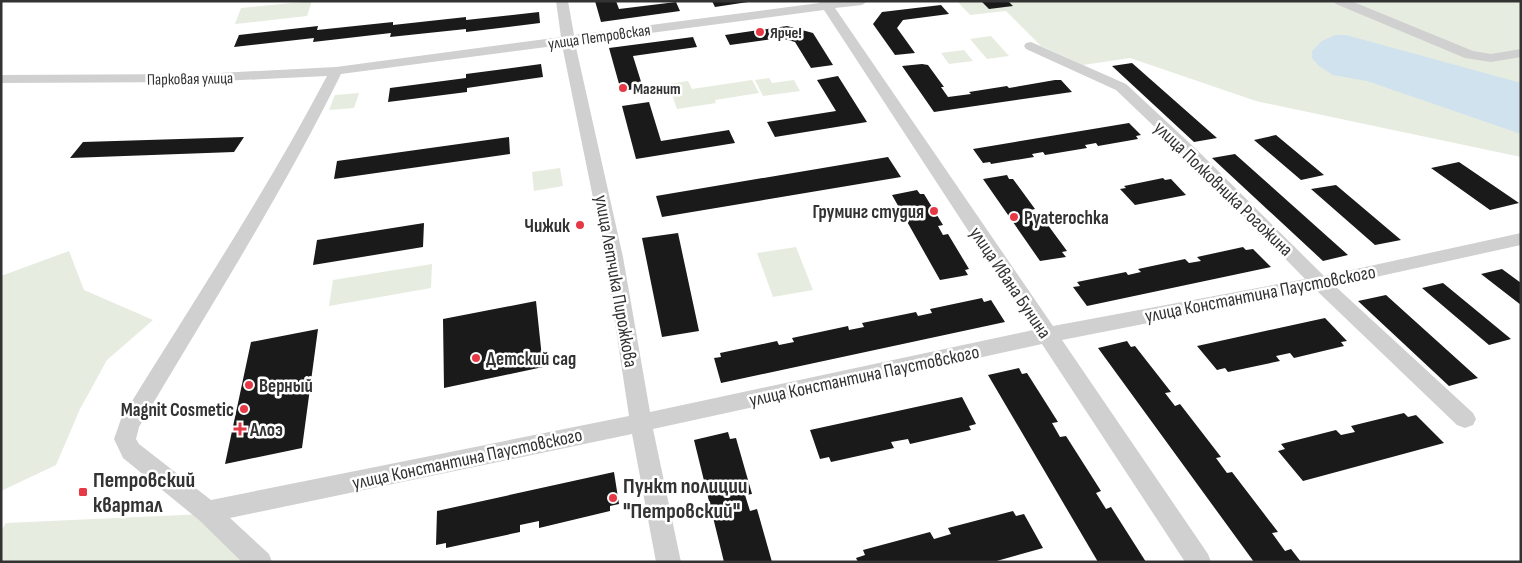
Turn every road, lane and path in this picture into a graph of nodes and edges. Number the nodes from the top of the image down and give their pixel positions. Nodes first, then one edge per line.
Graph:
1 (562, 1) edge
2 (862, 1) edge
3 (1340, 1) edge
4 (826, 4) edge
5 (568, 40) junction
6 (1031, 46) dead end
7 (1521, 53) edge
8 (336, 71) junction
9 (1, 79) edge
10 (1521, 239) edge
11 (1320, 282) junction
12 (1047, 335) junction
13 (1465, 419) dead end
14 (641, 423) junction
15 (207, 512) junction
16 (260, 562) edge
17 (669, 562) edge
18 (1200, 562) edge

1 - 5 street, улица Летчика Пирожкова
2 - 4 street, улица Петровская
3 - 7 street
4 - 5 street, улица Петровская
4 - 12 street, улица Ивана Бунина
5 - 8 street, улица Петровская
5 - 14 street, улица Летчика Пирожкова
6 - 11 street, улица Полковника Рогожина
8 - 9 street, Парковая улица
8 - 15 street
10 - 11 street, улица Константина Паустовского
11 - 12 street, улица Константина Паустовского
11 - 13 street, улица Полковника Рогожина
12 - 14 street, улица Константина Паустовского
12 - 18 street, улица Ивана Бунина
14 - 15 street, улица Константина Паустовского
14 - 17 street, улица Летчика Пирожкова
15 - 16 street

